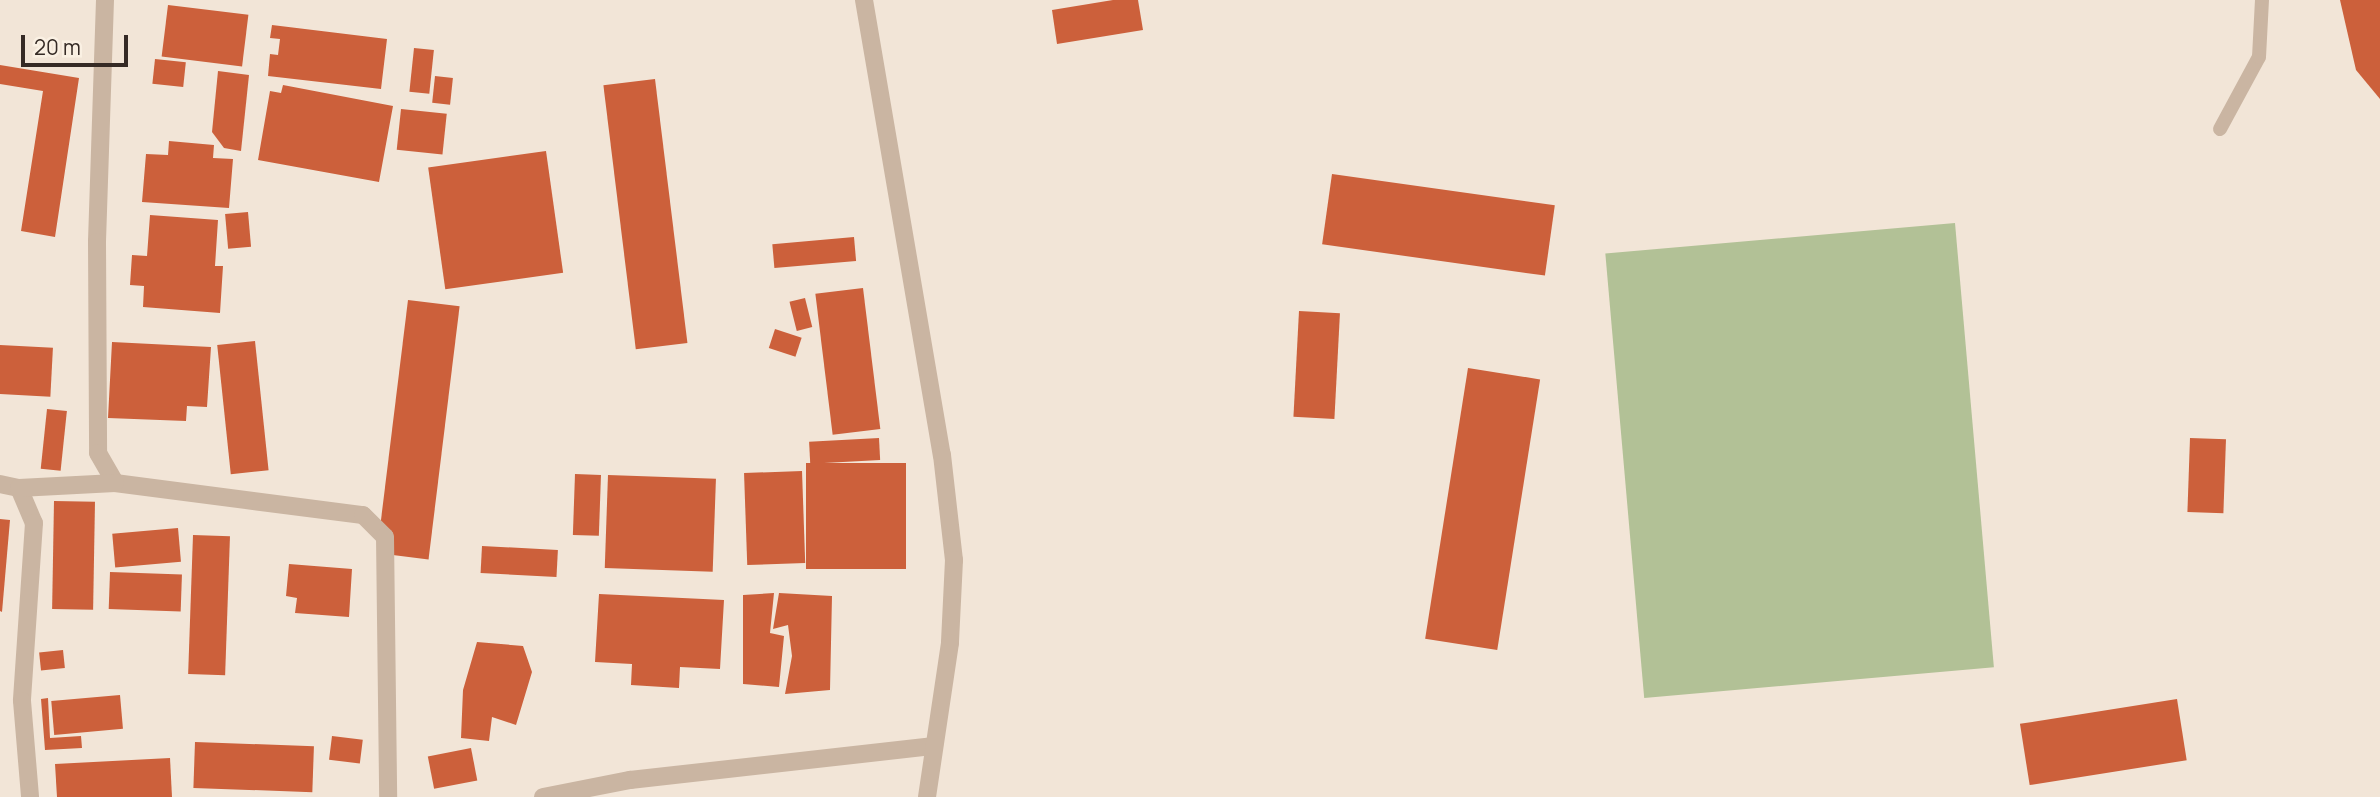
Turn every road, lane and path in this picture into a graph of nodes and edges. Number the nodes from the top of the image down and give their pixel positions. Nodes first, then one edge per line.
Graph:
1 (105, 0) edge
2 (864, 0) edge
3 (2262, 0) edge
4 (2220, 129) dead end
5 (115, 483) junction
6 (0, 484) edge
7 (19, 488) junction
8 (934, 746) junction
9 (30, 797) edge
10 (388, 797) edge
11 (543, 797) edge
12 (927, 797) edge

1 - 5 street
2 - 8 street
3 - 4 lane
5 - 7 street
5 - 10 street
6 - 7 street
7 - 9 street
8 - 11 street
8 - 12 street

